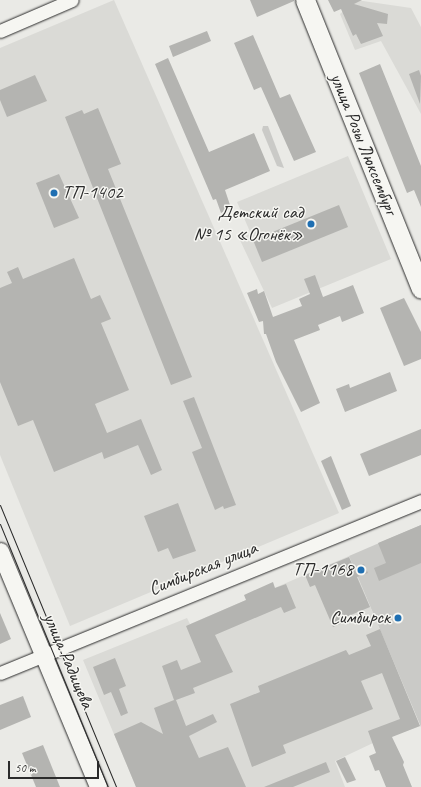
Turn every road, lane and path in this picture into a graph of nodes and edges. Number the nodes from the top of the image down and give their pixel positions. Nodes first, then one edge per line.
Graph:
1 (72, 0) edge
2 (305, 0) edge
3 (0, 31) edge
4 (421, 289) edge
5 (421, 502) edge
6 (0, 551) edge
7 (43, 654) junction
8 (0, 673) edge
9 (98, 787) edge

1 - 3 street
2 - 4 main road, улица Розы Люксембург
5 - 7 street, Симбирская улица
6 - 7 street, улица Радищева
7 - 8 street, Симбирская улица
7 - 9 street, улица Радищева

